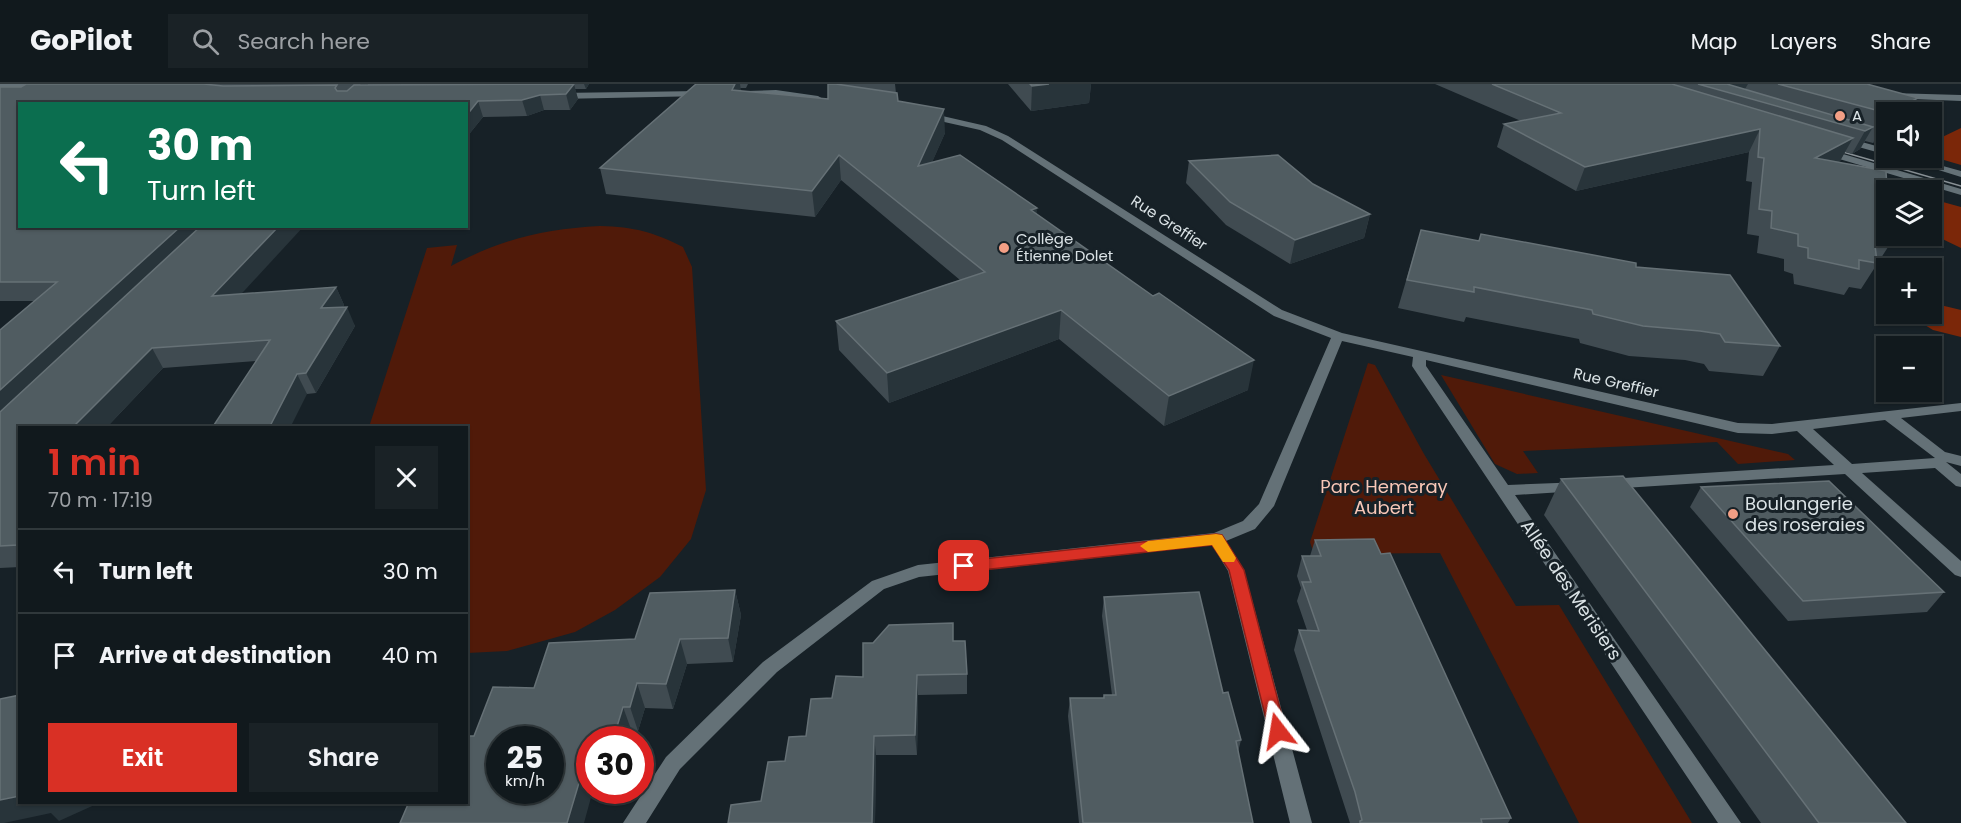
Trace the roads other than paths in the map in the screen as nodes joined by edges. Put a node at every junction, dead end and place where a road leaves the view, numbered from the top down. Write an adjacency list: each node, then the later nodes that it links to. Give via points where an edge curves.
1 (0, 86): 2 (street)
2 (56, 86)
3 (719, 94): 5 (street)
4 (730, 94): 8 (street, via 776,93)
5 (542, 96)
6 (1885, 96): 7 (street)
7 (1961, 98)
8 (831, 100)
9 (910, 112): 16 (street, Rue Greffier, via 967,123 1005,138 1278,313)
10 (1833, 136): 12 (street)
11 (1813, 148): 15 (street)
12 (1876, 149)
13 (1940, 168): 14 (street)
14 (1961, 174)
15 (1961, 192)
16 (1338, 336): 17 (street, Rue Greffier); 28 (street, via 1266,506 1249,525)
17 (1419, 354): 20 (street, Rue Greffier, via 1738,428); 26 (street, Allée des Merisiers, via 1419,366)
18 (1961, 407): 19 (street, Rue Greffier)
19 (1889, 416): 20 (street, Rue Greffier); 21 (street)
20 (1801, 426): 23 (street)
21 (1939, 459): 22 (street); 23 (street); 24 (street)
22 (1961, 461)
23 (1850, 468): 25 (street); 29 (street)
24 (1961, 482)
25 (1619, 483): 26 (street); 27 (street)
26 (1503, 490): 32 (street, Allée des Merisiers)
27 (1634, 502)
28 (1216, 539): 30 (street, via 918,571 878,585 770,667 673,763); 31 (street, via 1236,570)
29 (1961, 571)
30 (634, 823)
31 (1301, 823)
32 (1730, 823)

